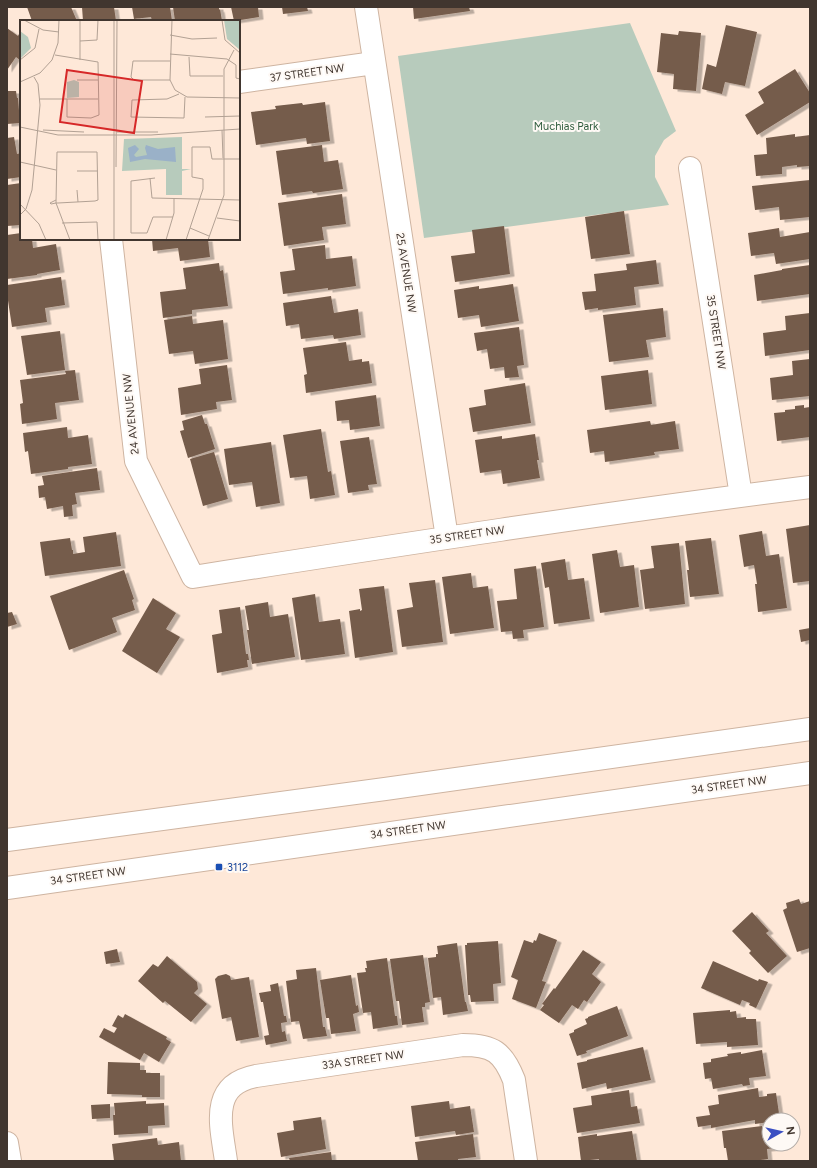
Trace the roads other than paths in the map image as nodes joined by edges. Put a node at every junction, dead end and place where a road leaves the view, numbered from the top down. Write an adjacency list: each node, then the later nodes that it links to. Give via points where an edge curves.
1 (366, 7): 2 (street, 25 AVENUE NW)
2 (374, 63): 3 (street, 37 STREET NW); 8 (street, 25 AVENUE NW)
3 (240, 82)
4 (690, 168): 7 (street, 35 STREET NW)
5 (111, 240): 9 (street, 24 AVENUE NW, via 136,461)
6 (810, 487): 7 (street, 35 STREET NW)
7 (741, 496): 8 (street, 35 STREET NW)
8 (447, 538): 9 (street, 35 STREET NW)
9 (193, 577)
10 (810, 729): 12 (street)
11 (810, 773): 13 (street, 34 STREET NW)
12 (7, 840)
13 (7, 888)
14 (7, 1143): 15 (street)
15 (10, 1161)
16 (226, 1161): 17 (street, 33A STREET NW, via 220,1124 221,1110 230,1088 239,1081 256,1076 479,1045 498,1053 510,1069 514,1080)
17 (526, 1161)

